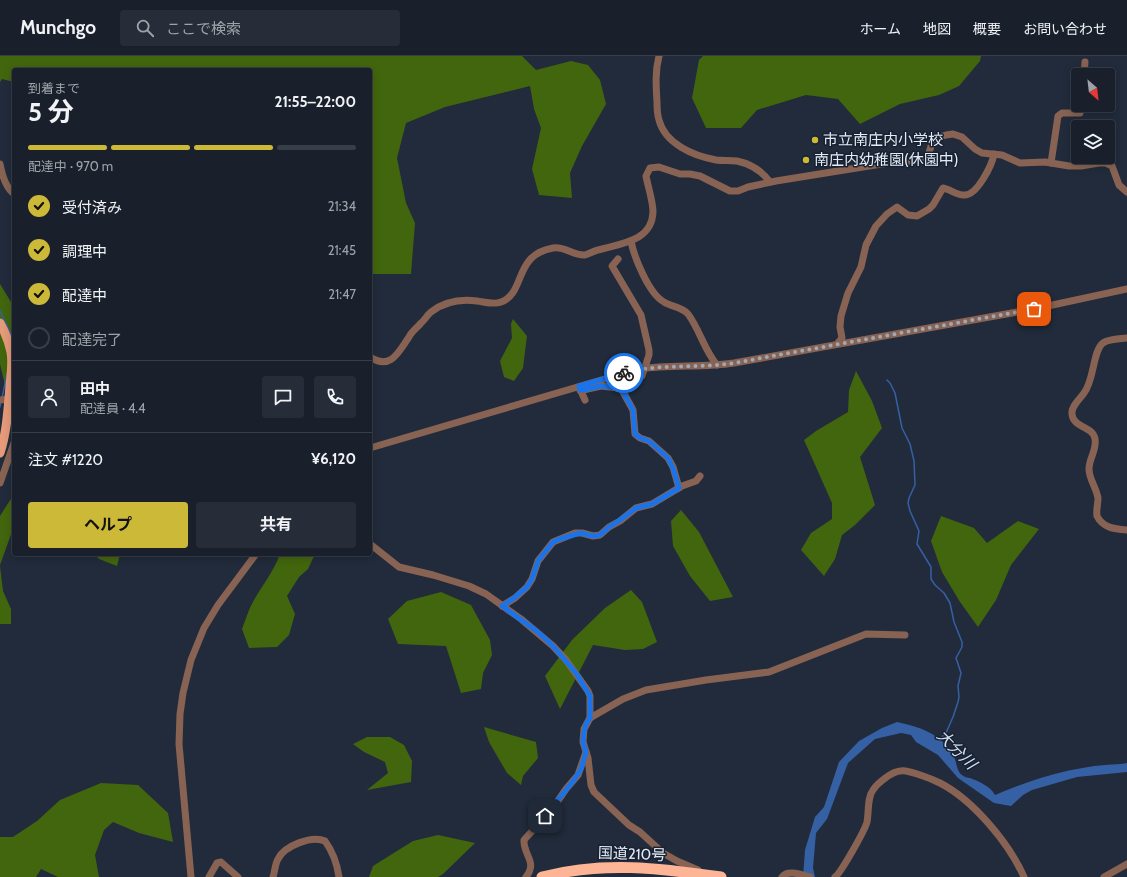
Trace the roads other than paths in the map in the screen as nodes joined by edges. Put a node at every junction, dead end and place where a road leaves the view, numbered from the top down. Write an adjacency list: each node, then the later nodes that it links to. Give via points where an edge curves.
1 (659, 56): 8 (street, via 656,77 657,109 658,119 666,134 682,148 696,154 719,160 737,161 756,168)
2 (1085, 62): 3 (street)
3 (1085, 68)
4 (1080, 112): 6 (street, via 1062,113 1058,116)
5 (994, 154): 6 (street, via 1020,163); 8 (street, via 980,152 957,134 950,134 934,141 928,156 923,160 894,162); 16 (street, via 984,178 968,194 962,195 943,188 933,205 922,214 908,215 897,207 876,226 866,245 860,271 847,296 841,316 842,338)
6 (1051, 162): 9 (street, via 1069,166 1108,164 1114,169 1121,188)
7 (0, 164): 10 (street, via 5,182)
8 (770, 182): 11 (street, via 732,191 696,175 680,174 659,167 650,168 646,176 653,212 651,224 644,234)
9 (1127, 192)
10 (12, 193)
11 (631, 241): 17 (street, via 582,255 557,247 538,252 527,262 516,288 504,301 450,302 430,312 394,357 382,362); 18 (street, via 649,286 664,303 682,309 689,315)
12 (618, 259): 20 (street, via 612,266 641,315 649,350 642,376 629,381)
13 (1127, 289): 16 (street, via 1034,309)
14 (0, 323): 21 (main road, via 11,352)
15 (1127, 338): 29 (street, via 1104,342 1100,346 1090,384 1071,412 1078,424 1091,431 1095,437 1095,448 1089,467 1091,481 1098,496 1097,516 1113,529)
16 (837, 344): 18 (street)
17 (372, 358)
18 (717, 365): 19 (street, via 648,368)
19 (579, 388): 20 (street, via 583,390 601,386); 22 (street); 23 (street)
20 (621, 389): 28 (street, via 633,410 635,434 649,441 668,458)
21 (4, 400): 25 (main road, via 8,419)
22 (585, 400)
23 (372, 447)
24 (12, 449): 27 (street)
25 (0, 453)
26 (700, 476): 28 (street, via 696,481)
27 (0, 483)
28 (679, 488): 32 (street, via 652,504 636,508 600,535 580,533 553,542 538,561 527,587)
29 (1127, 530)
30 (372, 546): 32 (street, via 399,567 469,586)
31 (255, 556): 38 (street, via 204,628 191,660 182,693 180,744)
32 (502, 606): 34 (street, via 538,632 566,660 588,691)
33 (905, 634): 34 (street, via 866,634 768,672 646,690 623,699)
34 (590, 718): 35 (street, via 583,736)
35 (586, 752): 37 (street, via 592,787 604,803 667,856); 43 (street, via 578,775 524,840 531,864 531,870)
36 (1127, 864): 50 (street)
37 (711, 876): 44 (highway, 国道210号, via 613,867); 45 (highway, 国道210号)
38 (191, 877)
39 (209, 877): 40 (street, via 219,862)
40 (238, 877)
41 (274, 877): 42 (street, via 278,857 283,852 314,838 324,840 333,852)
42 (339, 877)
43 (526, 877)
44 (542, 877)
45 (721, 877)
46 (782, 877): 47 (street, via 789,873)
47 (810, 877)
48 (835, 877): 49 (street, via 863,832 873,789 889,775 901,770 940,783 974,809 1013,855)
49 (1024, 877)
50 (1104, 877)

